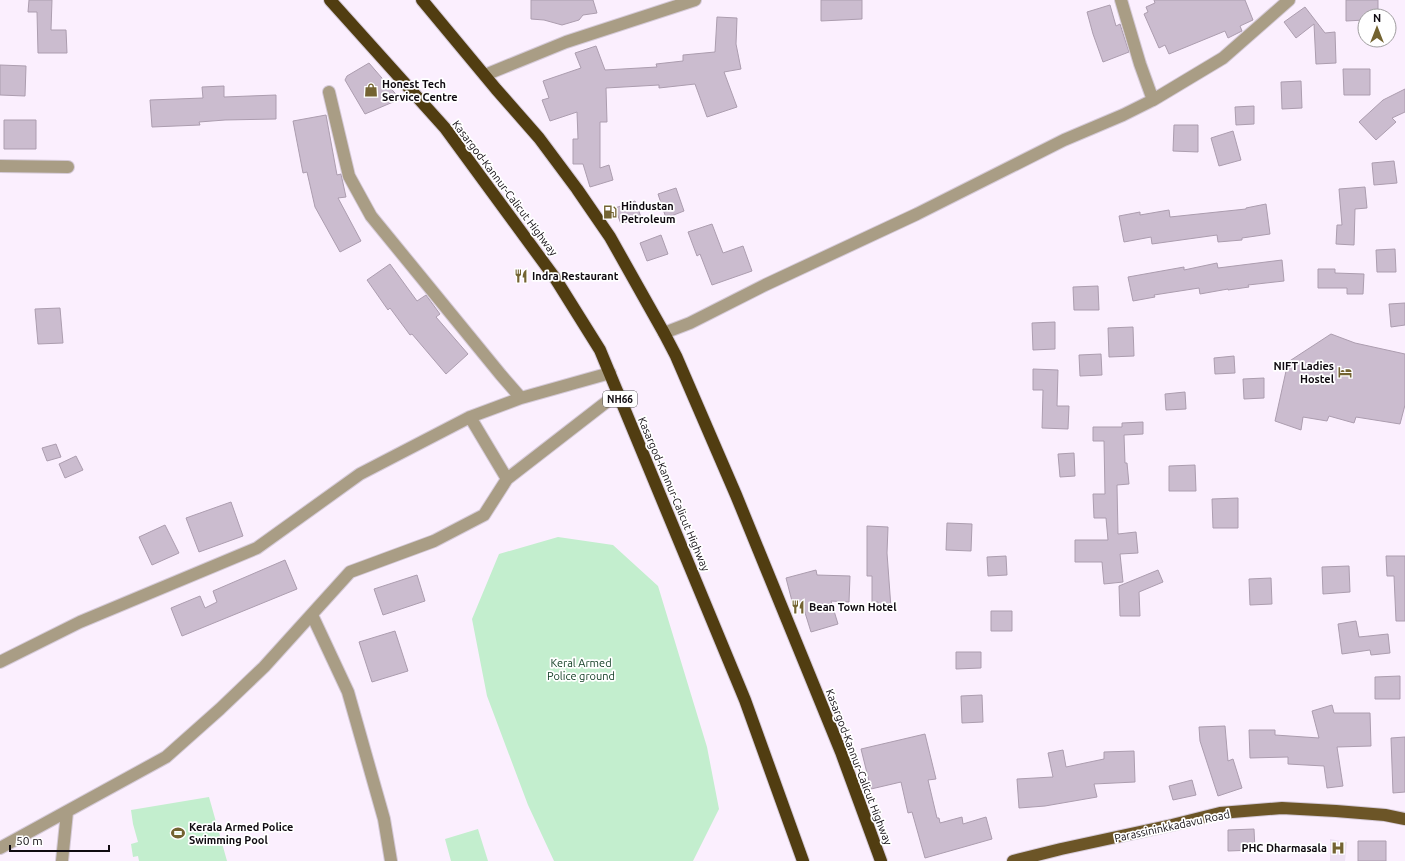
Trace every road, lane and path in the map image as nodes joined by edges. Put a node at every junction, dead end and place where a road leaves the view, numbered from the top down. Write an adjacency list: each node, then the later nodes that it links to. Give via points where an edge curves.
1 (330, 0): 12 (highway, Kasargod-Kannur-Calicut Highway / NH66, via 445,128 555,278 600,350)
2 (422, 0): 6 (highway, Kasargod-Kannur-Calicut Highway)
3 (695, 0): 6 (street, via 566,42)
4 (1121, 0): 8 (street)
5 (1289, 0): 8 (street, via 1223,58)
6 (485, 75): 11 (highway, Kasargod-Kannur-Calicut Highway, via 539,138 577,189 610,237)
7 (329, 92): 14 (street, via 349,176 371,216)
8 (1153, 100): 11 (street, via 1064,140 916,214 690,323)
9 (0, 166): 10 (street)
10 (68, 167)
11 (664, 333): 25 (highway, Kasargod-Kannur-Calicut Highway, via 736,495 841,752)
12 (610, 373): 13 (highway, Kasargod-Kannur-Calicut Highway / NH66); 14 (street)
13 (618, 393): 16 (street); 24 (highway, Kasargod-Kannur-Calicut Highway / NH66, via 745,700)
14 (522, 398): 15 (street)
15 (470, 417): 16 (street); 18 (street, via 360,474 257,548 80,622)
16 (507, 479): 17 (street, via 484,515 434,540 350,572)
17 (312, 615): 19 (street, via 264,667 166,757); 23 (street, via 348,692 384,819)
18 (0, 662)
19 (67, 812): 21 (street); 22 (street)
20 (1405, 819): 26 (main road, Parassininkkadavu Road, via 1385,815 1282,808 1220,813)
21 (0, 848)
22 (62, 861)
23 (392, 861)
24 (803, 861)
25 (881, 861)
26 (1013, 861)

